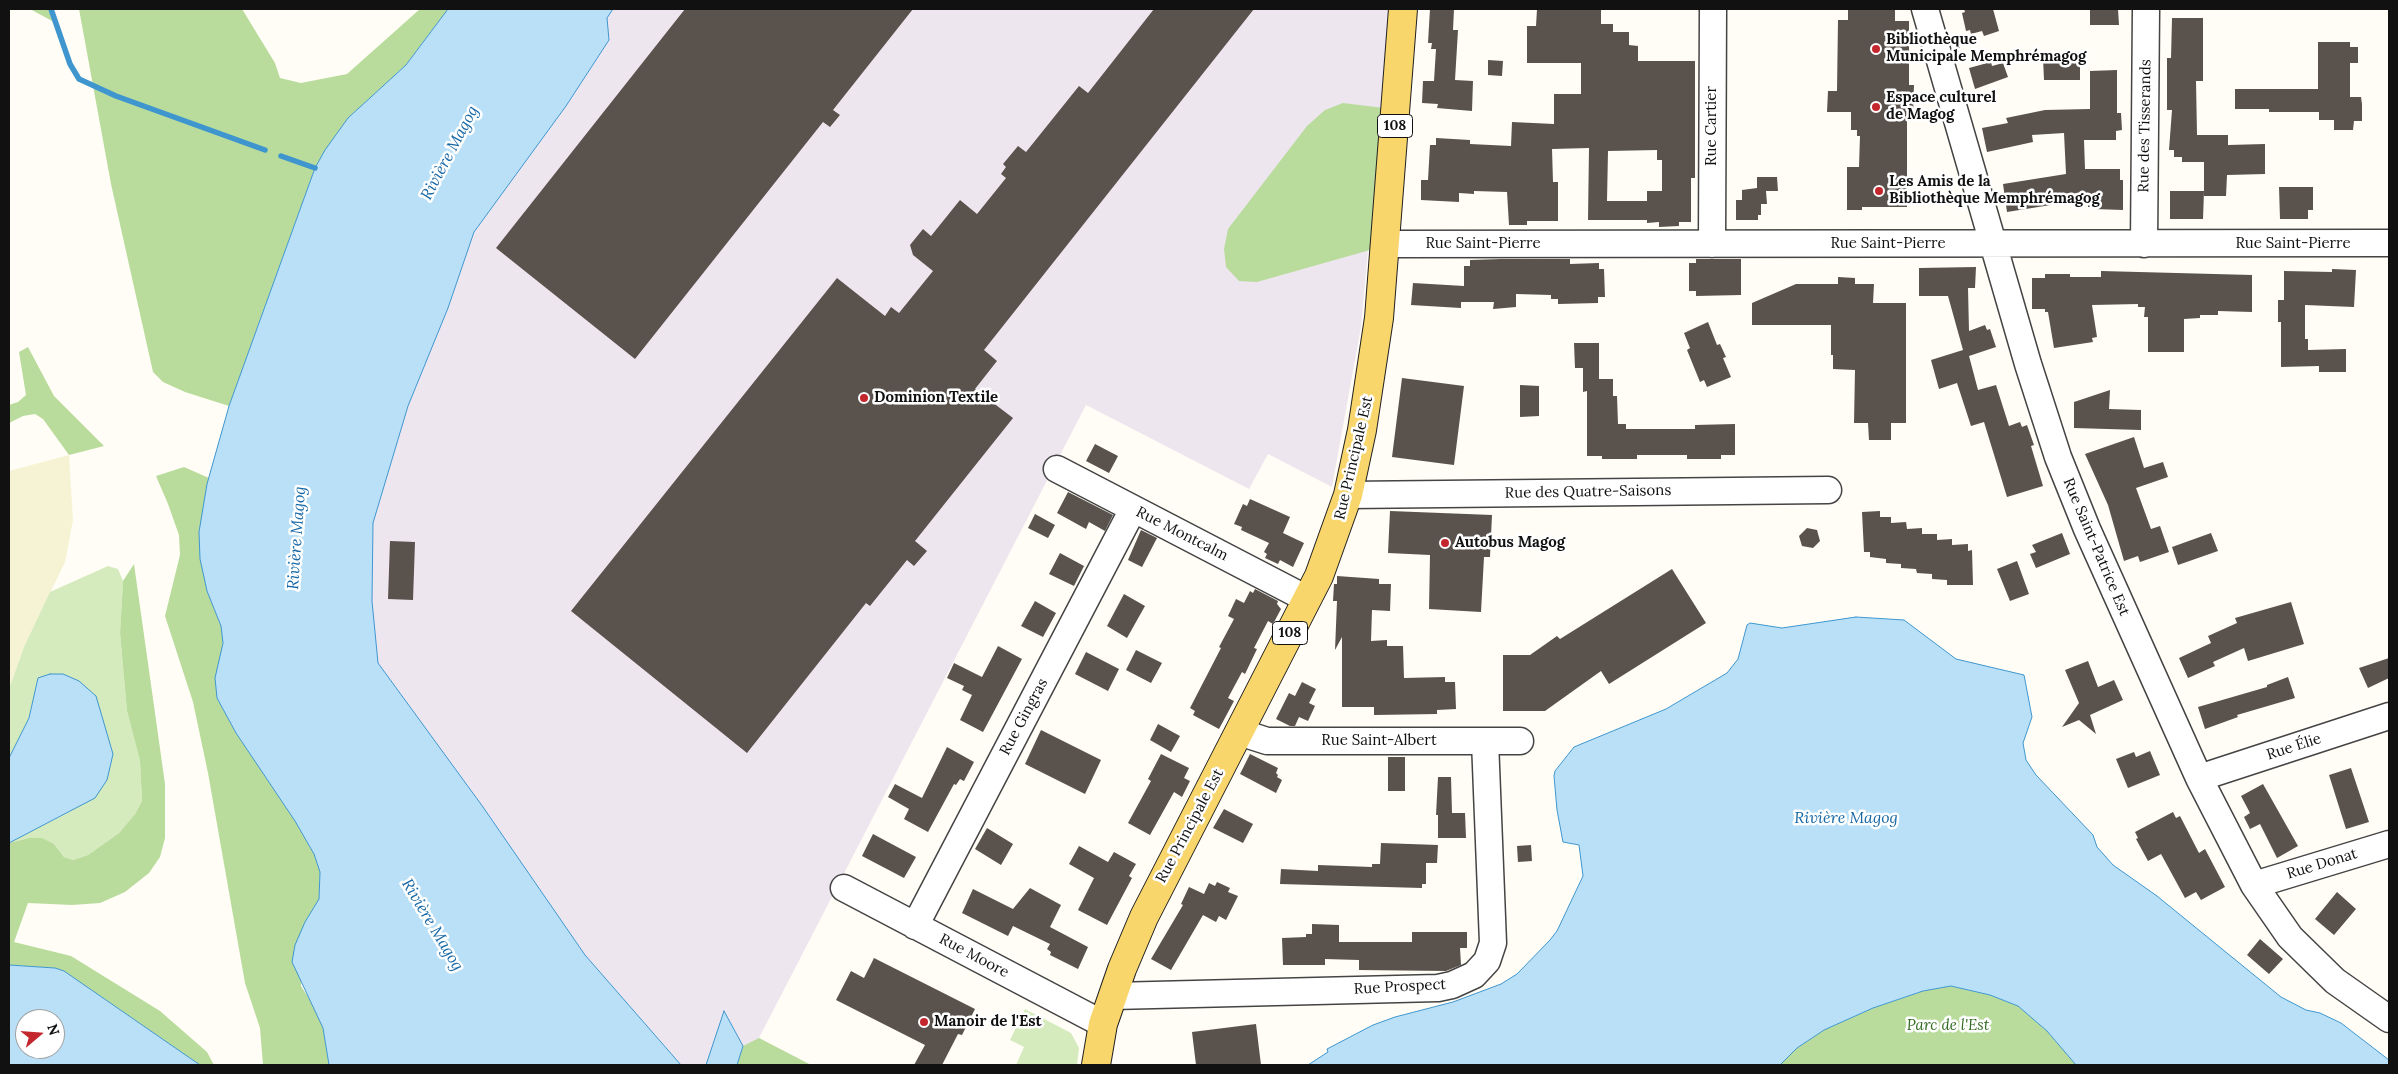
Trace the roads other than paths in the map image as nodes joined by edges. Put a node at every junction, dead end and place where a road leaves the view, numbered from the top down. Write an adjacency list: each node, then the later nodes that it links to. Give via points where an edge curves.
1 (1404, 9): 5 (main road, Rue Principale Est / 108)
2 (1713, 9): 6 (street, Rue Cartier)
3 (1925, 9): 9 (street, Rue Saint-Patrice Est)
4 (2146, 9): 7 (street, Rue des Tisserands)
5 (1386, 244): 6 (street, Rue Saint-Pierre); 12 (main road, Rue Principale Est / 108, via 1373,364)
6 (1712, 244): 9 (street, Rue Saint-Pierre)
7 (2144, 244): 8 (street, Rue Saint-Pierre); 9 (street, Rue Saint-Pierre)
8 (2389, 244)
9 (1992, 245): 19 (street, Rue Saint-Patrice Est, via 2045,420 2069,486)
10 (1057, 469): 13 (street, Rue Montcalm)
11 (1828, 490): 12 (street, Rue des Quatre-Saisons)
12 (1348, 495): 14 (main road, Rue Principale Est / 108, via 1328,554)
13 (1134, 509): 14 (street, Rue Montcalm); 23 (street, Rue Gingras)
14 (1307, 598): 16 (main road, Rue Principale Est / 108)
15 (2389, 716): 19 (street, Rue Élie)
16 (1239, 732): 17 (street, Rue Saint-Albert, via 1268,741); 24 (main road, Rue Principale Est / 108, via 1144,917)
17 (1485, 741): 18 (street, Rue Saint-Albert); 24 (street, Rue Prospect, via 1493,943 1486,961 1474,975 1438,988)
18 (1520, 741)
19 (2199, 778): 21 (street, Rue Saint-Patrice Est)
20 (2389, 844): 21 (street, Rue Donat)
21 (2254, 885): 25 (street, Rue Saint-Patrice Est, via 2312,960 2335,981)
22 (844, 888): 23 (street, Rue Moore)
23 (915, 926): 26 (street, Rue Moore)
24 (1113, 996): 26 (main road, Rue Principale Est / 108)
25 (2389, 1019)
26 (1104, 1024): 27 (main road, Rue Principale Est / 108)
27 (1096, 1065)

